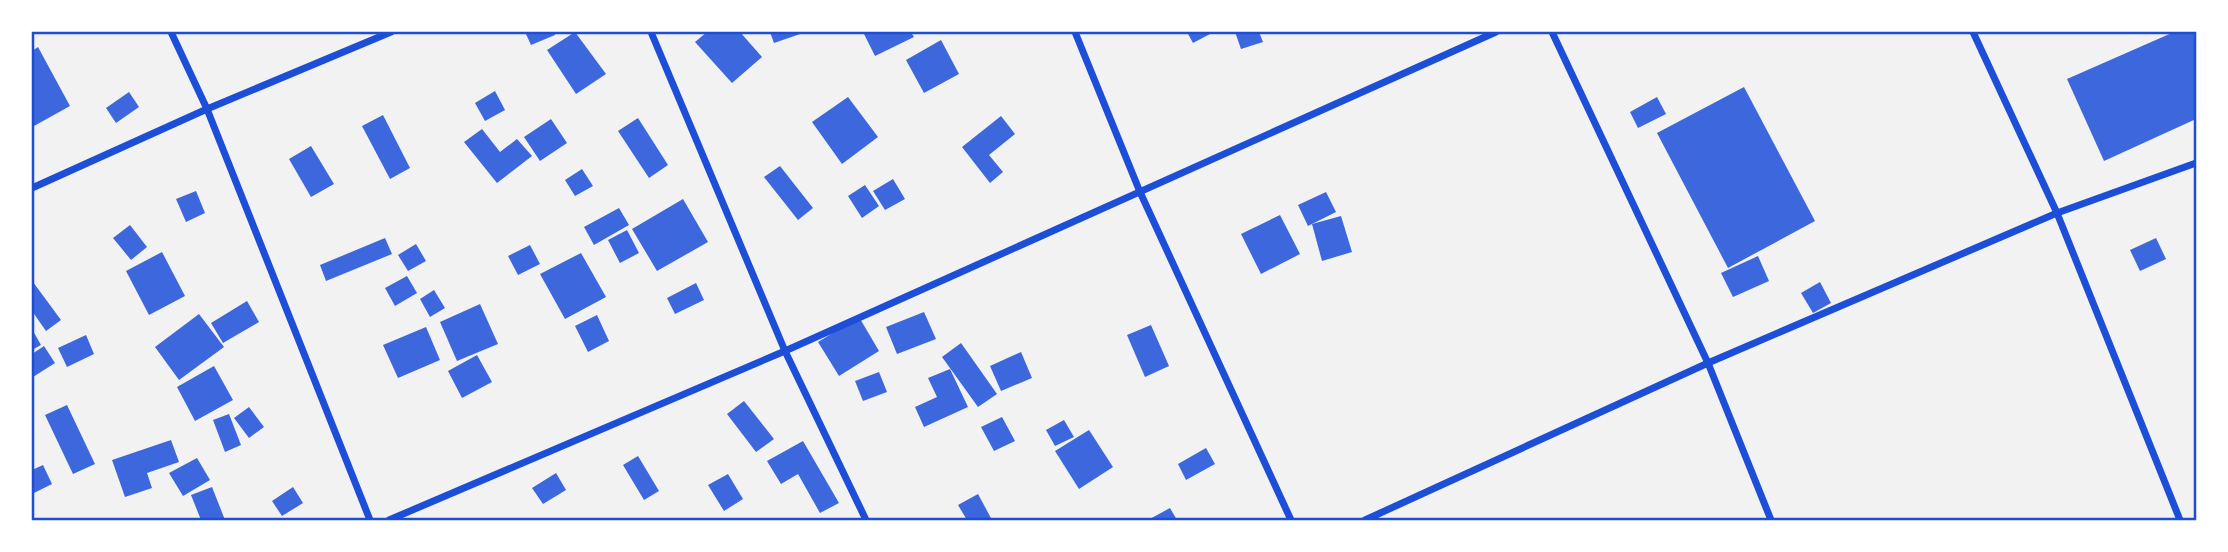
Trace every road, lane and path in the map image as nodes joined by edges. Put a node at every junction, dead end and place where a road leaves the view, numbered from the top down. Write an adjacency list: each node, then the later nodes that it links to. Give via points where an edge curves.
1 (171, 32): 8 (street)
2 (391, 32): 8 (street)
3 (651, 32): 13 (street)
4 (1075, 32): 11 (street)
5 (1496, 32): 11 (street)
6 (1552, 32): 14 (street)
7 (1973, 32): 12 (street)
8 (206, 109): 10 (street); 15 (street)
9 (2196, 163): 12 (street)
10 (32, 188)
11 (1140, 192): 13 (street); 18 (street)
12 (2057, 213): 14 (street); 21 (street)
13 (785, 351): 16 (street); 17 (street)
14 (1708, 363): 19 (street); 20 (street)
15 (370, 520)
16 (389, 520)
17 (866, 520)
18 (1291, 520)
19 (1365, 520)
20 (1771, 520)
21 (2180, 520)

